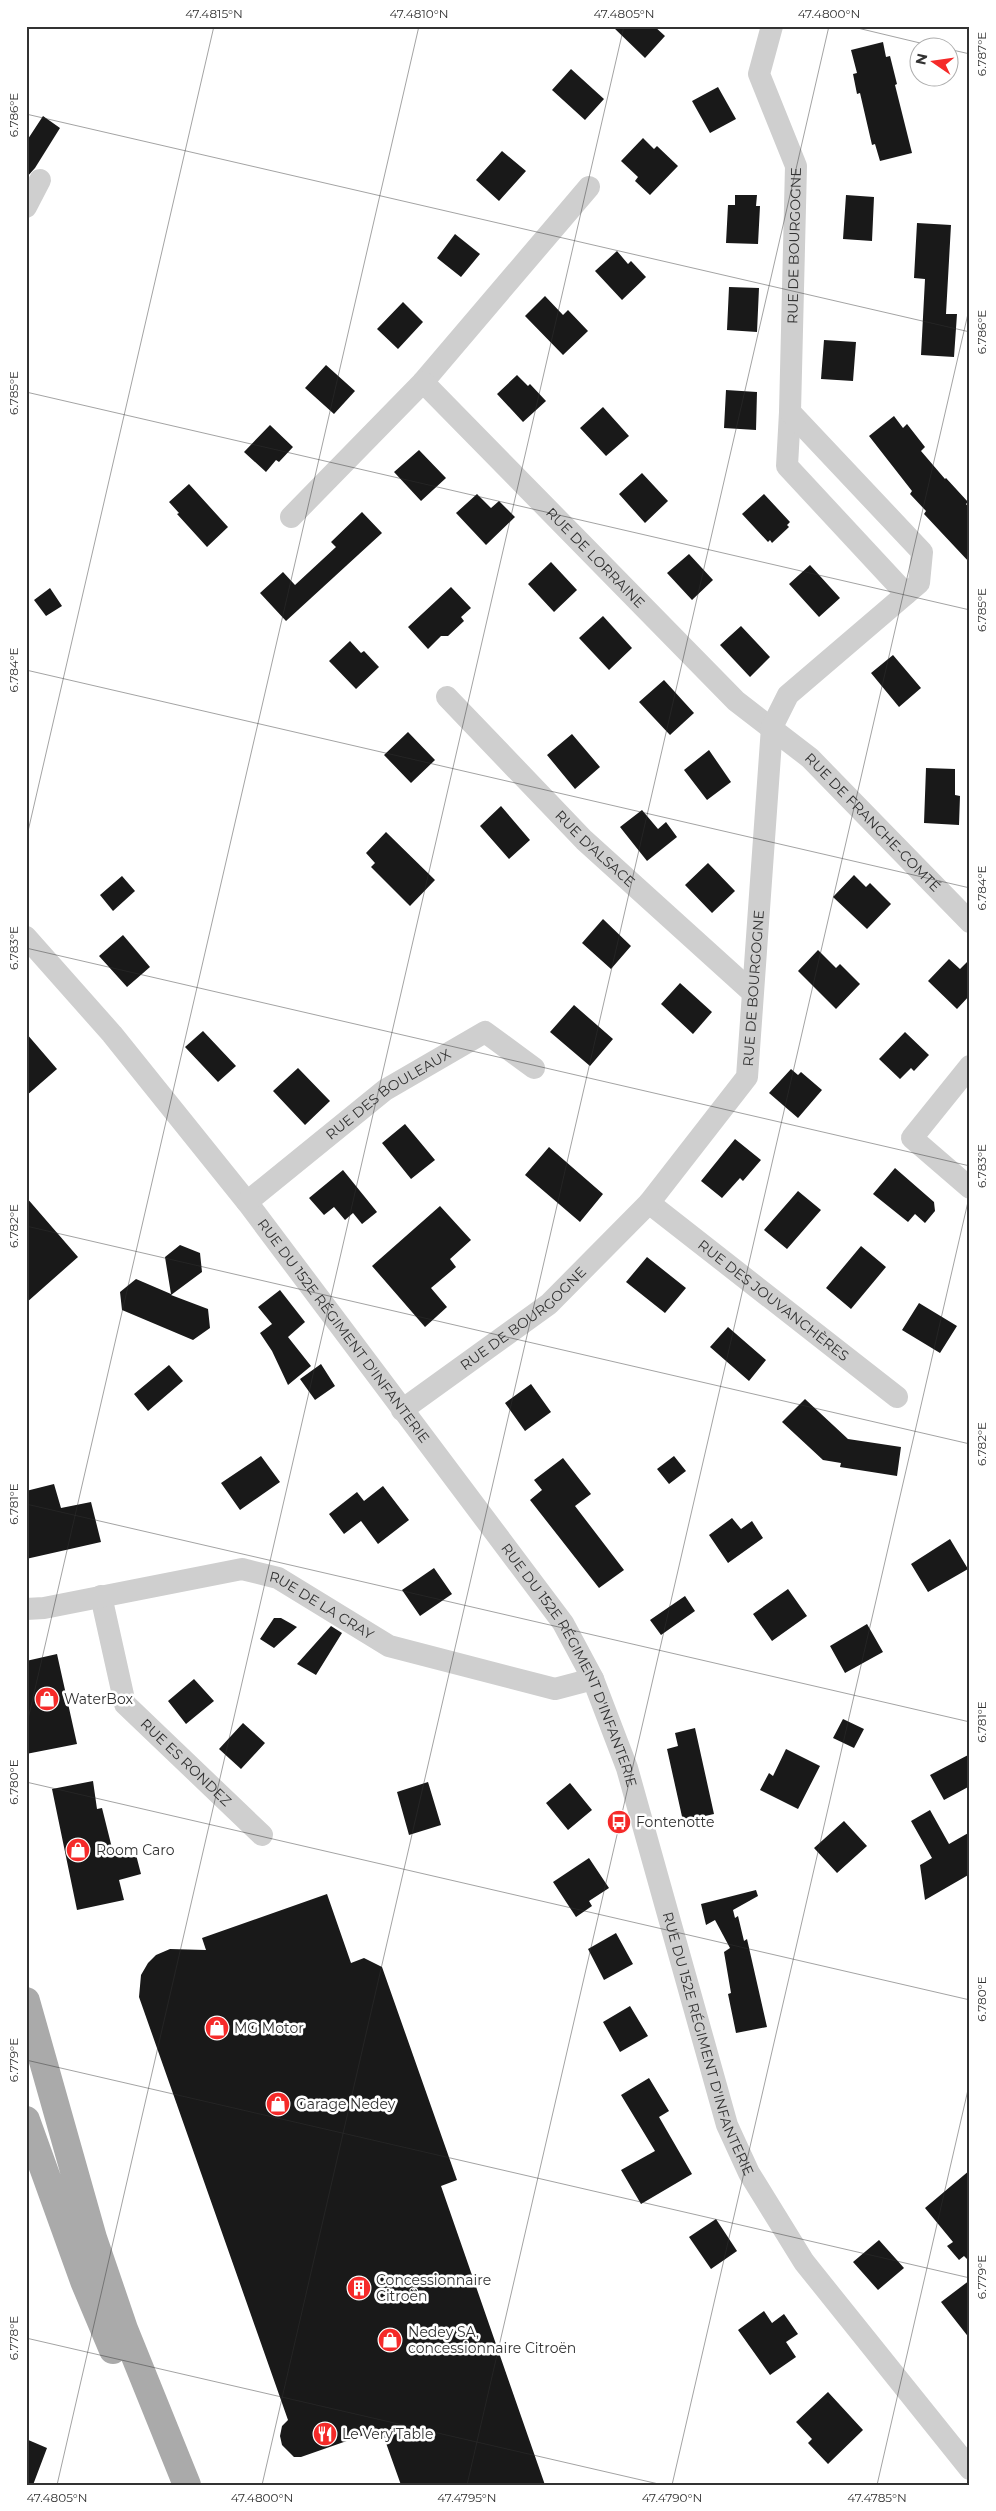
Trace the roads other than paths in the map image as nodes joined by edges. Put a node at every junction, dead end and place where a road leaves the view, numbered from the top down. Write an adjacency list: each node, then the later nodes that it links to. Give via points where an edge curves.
1 (772, 26): 6 (street, RUE DE BOURGOGNE, via 759,74 796,166)
2 (40, 180): 4 (street)
3 (589, 187): 5 (street)
4 (26, 207)
5 (423, 382): 7 (street); 10 (street, RUE DE LORRAINE, via 736,701)
6 (790, 412): 8 (street, RUE DE BOURGOGNE, via 787,466); 8 (street, RUE DE BOURGOGNE, via 922,552 919,583)
7 (292, 517)
8 (906, 594): 10 (street, RUE DE BOURGOGNE, via 788,695)
9 (447, 696): 13 (street, RUE D'ALSACE, via 584,840)
10 (772, 727): 11 (street, RUE DE FRANCHE-COMTÉ, via 810,758); 13 (street, RUE DE BOURGOGNE)
11 (970, 922)
12 (26, 937): 17 (street, RUE DU 152E RÉGIMENT D'INFANTERIE, via 112,1034)
13 (752, 992): 18 (street, RUE DE BOURGOGNE, via 747,1077)
14 (970, 1066): 16 (street, via 912,1138)
15 (534, 1068): 17 (street, RUE DES BOULEAUX, via 485,1032 385,1090)
16 (970, 1188)
17 (247, 1202): 20 (street, RUE DU 152E RÉGIMENT D'INFANTERIE)
18 (649, 1203): 19 (street, RUE DES JOUVANCHÈRES); 20 (street, RUE DE BOURGOGNE, via 549,1304)
19 (897, 1397)
20 (402, 1410): 23 (street, RUE DU 152E RÉGIMENT D'INFANTERIE, via 563,1624)
21 (101, 1596): 22 (street, RUE DE LA CRAY); 23 (street, RUE DE LA CRAY, via 242,1570 278,1578 389,1646 555,1688); 24 (street, RUE ES RONDEZ, via 125,1704)
22 (32, 1612)
23 (593, 1680): 27 (street, RUE DU 152E RÉGIMENT D'INFANTERIE, via 627,1768 727,2125 749,2173 804,2262)
24 (262, 1835)
25 (26, 2001): 29 (main road, via 93,2238 124,2329)
26 (26, 2120): 28 (main road, via 84,2281)
27 (970, 2468)
28 (170, 2485)
29 (187, 2485)

